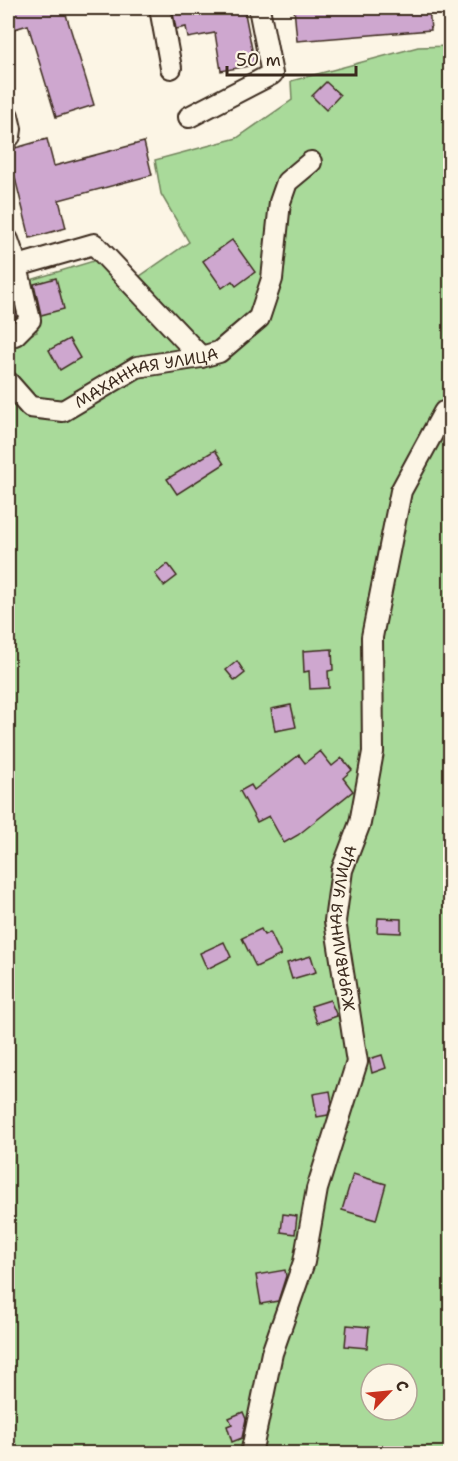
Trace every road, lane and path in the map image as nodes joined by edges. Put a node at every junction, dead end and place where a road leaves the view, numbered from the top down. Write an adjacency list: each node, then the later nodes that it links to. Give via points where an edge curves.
1 (160, 8): 3 (street)
2 (258, 8): 5 (street, via 272,74)
3 (171, 68)
4 (8, 116): 6 (street)
5 (189, 117)
6 (8, 138)
7 (311, 162): 11 (street, МАХАННАЯ УЛИЦА, via 287,182 280,202 272,279 260,318 219,352)
8 (8, 240): 9 (street)
9 (16, 263): 10 (street, via 30,320); 11 (street, via 21,265 94,244)
10 (8, 337)
11 (201, 357): 12 (street, МАХАННАЯ УЛИЦА, via 136,367 63,411 30,407)
12 (8, 382)
13 (450, 412): 14 (street, ЖУРАВЛИНАЯ УЛИЦА, via 444,412 401,491 372,637 373,752 360,823 342,870 335,921 357,1062 317,1189 304,1262 272,1353)
14 (251, 1454)

